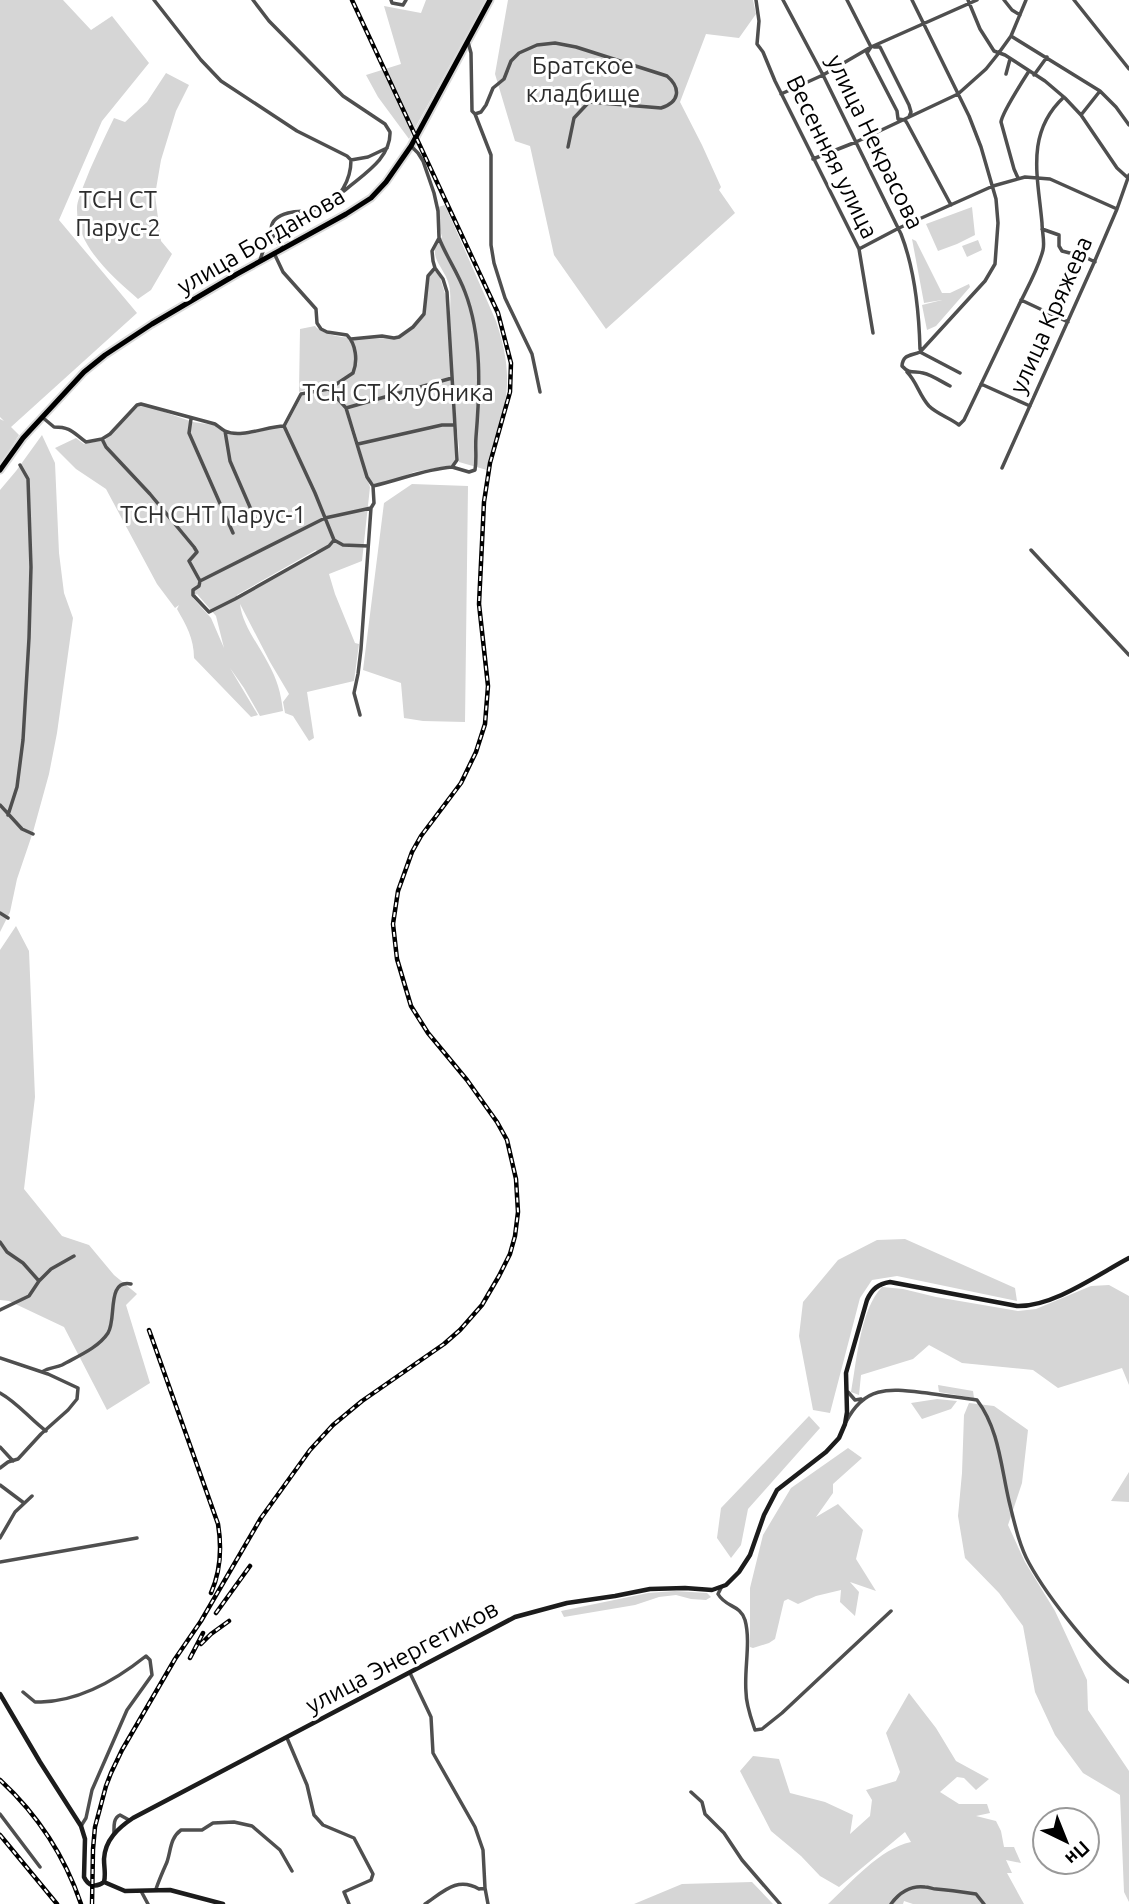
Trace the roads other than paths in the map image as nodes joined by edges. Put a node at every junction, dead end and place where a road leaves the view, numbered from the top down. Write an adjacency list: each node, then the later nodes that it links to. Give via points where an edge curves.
1 (154, 0): 41 (street, via 221,81)
2 (253, 0): 38 (street, via 343,96 385,124 390,132)
3 (391, 0): 4 (street, via 403,5)
4 (406, 0)
5 (490, 0): 18 (main road, улица Богданова)
6 (756, 0): 29 (street, Весенняя улица, via 757,44)
7 (783, 0): 26 (street, улица Некрасова)
8 (847, 0): 19 (street)
9 (912, 0): 16 (street)
10 (977, 0): 14 (street)
11 (1004, 0): 15 (street)
12 (1026, 0): 15 (street)
13 (1074, 0): 23 (street)
14 (968, 2): 16 (street); 20 (street, via 987,43)
15 (1020, 15): 17 (street)
16 (924, 24): 19 (street); 30 (street)
17 (1011, 36): 20 (street); 21 (street)
18 (468, 41): 32 (street); 37 (main road, улица Богданова)
19 (871, 47): 26 (street); 34 (street, via 867,53 898,119); 34 (street, via 880,47 909,105)
20 (998, 54): 22 (street); 30 (street)
21 (1047, 57): 27 (street); 28 (street)
22 (1010, 59): 24 (street); 25 (street)
23 (1129, 69)
24 (1029, 71): 27 (street); 44 (street, via 1001,115)
25 (1006, 74)
26 (822, 75): 29 (street); 36 (street, улица Некрасова)
27 (1034, 75): 31 (street)
28 (1100, 91): 33 (street); 35 (street)
29 (781, 94): 40 (street, Весенняя улица)
30 (958, 94): 34 (street); 45 (street)
31 (1064, 97): 33 (street); 42 (street, via 1045,122 1038,141)
32 (475, 114): 39 (street, via 504,79 511,61 537,45 576,47 667,76 675,83 675,100 661,108 589,102 574,118); 70 (street, via 491,155 494,263 532,354)
33 (1080, 116): 43 (street)
34 (907, 120): 36 (street); 47 (street)
35 (1129, 125)
36 (856, 142): 40 (street); 49 (street, улица Некрасова)
37 (411, 146): 52 (street, via 430,178); 53 (main road, улица Богданова, via 371,198)
38 (388, 147): 41 (street); 46 (street, via 378,162)
39 (568, 147)
40 (813, 159): 54 (street, Весенняя улица)
41 (351, 160): 46 (street)
42 (1036, 177): 44 (street); 48 (street); 51 (street)
43 (1128, 177): 48 (street, улица Кряжева)
44 (1018, 178): 45 (street)
45 (993, 186): 47 (street); 63 (street, via 998,223 995,264)
46 (342, 192): 50 (street, via 320,209 286,213)
47 (951, 205): 49 (street)
48 (1117, 209): 57 (street, улица Кряжева)
49 (899, 228): 54 (street); 63 (street, улица Некрасова, via 907,247)
50 (270, 229): 53 (street); 56 (street)
51 (1042, 229): 57 (street, via 1059,235 1062,251); 59 (street, via 1044,247)
52 (439, 238): 58 (street, via 432,251); 81 (street, via 465,292 476,329 478,361 474,470)
53 (283, 248): 55 (main road, улица Богданова)
54 (859, 249): 61 (street, Весенняя улица)
55 (274, 253): 56 (main road, улица Богданова); 62 (street, via 283,272 316,309 321,329)
56 (259, 261): 73 (main road, улица Богданова, via 105,355)
57 (1095, 262): 60 (street, улица Кряжева)
58 (435, 268): 62 (street, via 428,276 424,314 413,327 394,338); 66 (street, via 447,292)
59 (1021, 300): 60 (street); 67 (street)
60 (1068, 322): 71 (street, улица Кряжева)
61 (873, 333)
62 (351, 338): 69 (street, via 353,373)
63 (920, 352): 64 (street, via 902,360); 65 (street)
64 (907, 372): 67 (street, via 932,410 959,425); 68 (street, via 922,373)
65 (960, 373)
66 (452, 378): 72 (street); 75 (street)
67 (982, 384): 71 (street)
68 (950, 386)
69 (329, 389): 72 (street); 76 (street, via 301,394)
70 (540, 392)
71 (1030, 406): 82 (street, улица Кряжева)
72 (346, 408): 79 (street)
73 (42, 417): 78 (street, via 54,427 73,430 86,442); 83 (main road, улица Богданова)
74 (191, 419): 77 (street); 78 (street, via 141,404); 88 (street, via 189,433)
75 (455, 425): 79 (street); 81 (street, via 458,443)
76 (284, 426): 77 (street); 86 (street)
77 (225, 431): 87 (street, via 230,461)
78 (102, 439): 92 (street, via 194,547 197,552 189,561)
79 (358, 444): 84 (street)
80 (20, 465): 96 (street, via 28,479 30,626 23,740)
81 (453, 467): 84 (street)
82 (1002, 468)
83 (0, 470)
84 (373, 486): 85 (street)
85 (371, 508): 86 (street); 90 (street)
86 (325, 518): 89 (street); 92 (street)
87 (256, 521)
88 (233, 533)
89 (334, 540): 90 (street); 92 (street, via 209,612 193,595)
90 (368, 546): 94 (street, via 354,693)
91 (1031, 550): 93 (street)
92 (200, 581)
93 (1129, 655)
94 (360, 715)
95 (0, 805): 96 (street)
96 (8, 815): 97 (street)
97 (33, 834)
98 (0, 913): 99 (street)
99 (8, 918)
100 (0, 1242): 101 (street)
101 (7, 1252): 102 (street); 105 (street)
102 (0, 1253)
103 (74, 1256): 105 (street)
104 (1129, 1258): 110 (main road, via 1051,1300 1027,1306 881,1283 867,1300 846,1373)
105 (39, 1281): 107 (street, via 29,1296)
106 (131, 1283): 109 (street, via 121,1284 115,1292 113,1321 103,1339)
107 (0, 1310)
108 (0, 1358): 109 (street)
109 (42, 1372): 114 (street, via 78,1388 79,1396)
110 (847, 1391): 112 (street, via 855,1400); 113 (main road)
111 (0, 1393): 114 (street)
112 (866, 1397): 113 (street); 127 (street, via 895,1389 977,1400 990,1420 1028,1561 1086,1639)
113 (845, 1424): 124 (main road, via 826,1452 777,1490 750,1555)
114 (46, 1431): 116 (street)
115 (0, 1447): 116 (street)
116 (13, 1461): 117 (street)
117 (0, 1468)
118 (0, 1485): 120 (street)
119 (32, 1496): 120 (street)
120 (24, 1503): 121 (street)
121 (0, 1538)
122 (137, 1538): 123 (street)
123 (0, 1562)
124 (721, 1588): 125 (street, via 722,1602 733,1605 745,1620 746,1696 755,1730 782,1713); 126 (main road, улица Энергетиков, via 650,1589 526,1614)
125 (891, 1611)
126 (410, 1673): 130 (main road, улица Энергетиков); 139 (street, via 432,1717 433,1753 475,1827 483,1850)
127 (1129, 1682)
128 (23, 1692): 134 (street, via 35,1702 78,1696 106,1684 146,1656 150,1660 152,1675 127,1710)
129 (0, 1694): 134 (main road)
130 (287, 1738): 133 (main road, улица Энергетиков); 144 (street, via 314,1815 323,1825 354,1838 373,1874 371,1880 344,1892)
131 (691, 1792): 147 (street)
132 (0, 1814): 136 (street)
133 (129, 1820): 135 (main road, улица Энергетиков); 135 (street, via 117,1816)
134 (80, 1826): 138 (main road, via 85,1839 86,1883)
135 (114, 1834): 138 (main road, via 105,1854)
136 (40, 1867)
137 (292, 1871): 140 (street, via 280,1850 252,1826 213,1823 175,1835)
138 (104, 1882): 141 (main road, via 125,1891)
139 (485, 1888): 145 (street, via 457,1884); 146 (street)
140 (156, 1889): 141 (main road); 143 (main road)
141 (141, 1891): 142 (street)
142 (148, 1904)
143 (223, 1904)
144 (349, 1904)
145 (425, 1904)
146 (488, 1904)
147 (780, 1904)
148 (891, 1904): 149 (street, via 898,1895 923,1887 976,1894)
149 (984, 1904)

